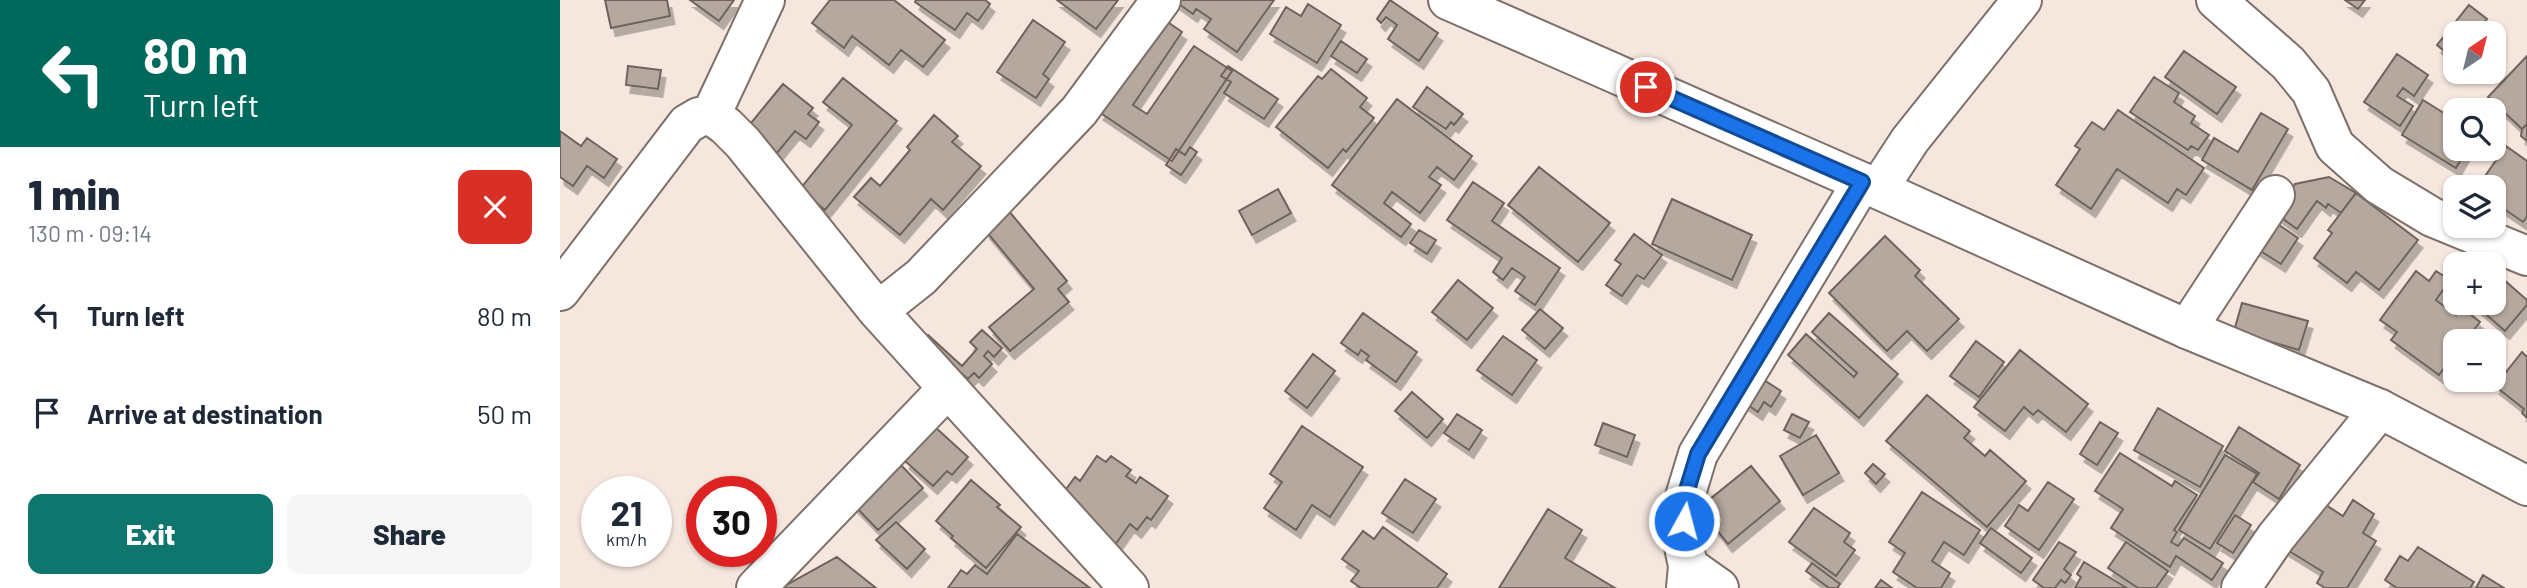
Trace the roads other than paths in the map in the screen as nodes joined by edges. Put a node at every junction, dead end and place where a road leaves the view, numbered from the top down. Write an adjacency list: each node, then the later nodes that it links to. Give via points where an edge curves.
1 (765, 0): 6 (street)
2 (1161, 0): 11 (street, via 1079,111 921,278)
3 (1448, 0): 7 (street)
4 (2022, 0): 7 (street)
5 (2216, 0): 9 (street, via 2288,63 2311,91 2335,146 2379,185 2432,218)
6 (711, 116): 10 (street, via 687,124); 11 (street, via 743,144)
7 (1870, 186): 12 (street); 16 (street, via 1698,454 1684,500)
8 (2275, 195): 12 (street)
9 (2527, 256)
10 (560, 292)
11 (878, 311): 13 (street)
12 (2187, 330): 14 (street)
13 (947, 388): 17 (street); 18 (street)
14 (2379, 409): 15 (street); 20 (street, via 2276,537)
15 (2527, 486)
16 (1687, 577): 19 (street)
17 (756, 588)
18 (1129, 588)
19 (1718, 588)
20 (2242, 588)

